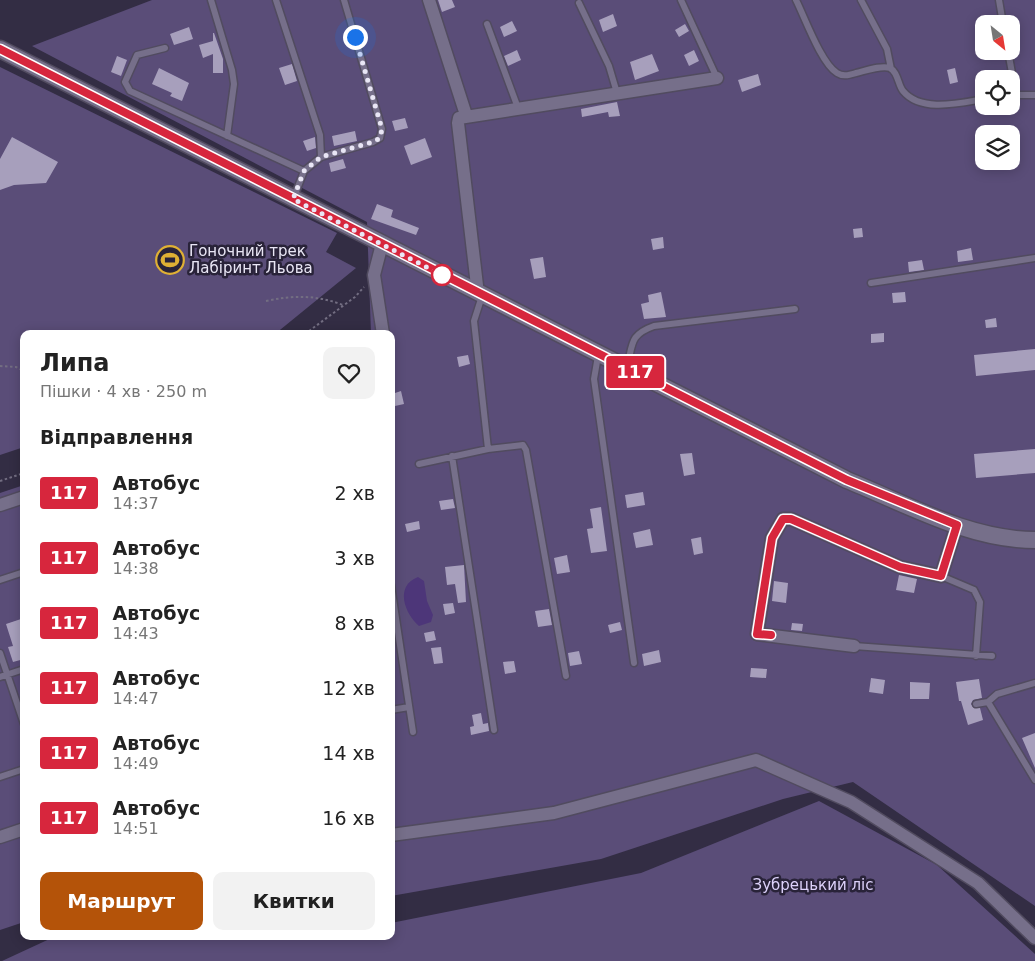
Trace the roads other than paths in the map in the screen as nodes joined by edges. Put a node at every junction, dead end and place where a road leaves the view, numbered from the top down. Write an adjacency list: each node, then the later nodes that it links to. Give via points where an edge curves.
1 (211, 0): 22 (lane, via 234,84)
2 (276, 0): 23 (lane, via 320,135)
3 (344, 0): 23 (lane, via 382,129 380,138 373,142)
4 (429, 0): 21 (street)
5 (681, 0): 15 (lane)
6 (796, 0): 14 (lane, via 828,65 838,74 845,76)
7 (861, 0): 14 (lane, via 887,49)
8 (999, 0): 10 (lane)
9 (579, 3): 16 (lane, via 609,66)
10 (1002, 15)
11 (488, 24): 20 (lane)
12 (165, 48): 22 (lane, via 137,55 127,74 126,87)
13 (0, 49): 25 (street)
14 (891, 69): 19 (lane, via 909,98 950,105)
15 (717, 78): 16 (street)
16 (617, 93): 20 (street)
17 (1020, 95): 18 (lane)
18 (1035, 95)
19 (975, 101)
20 (518, 108): 21 (street)
21 (466, 115): 29 (street, via 458,123)
22 (227, 136): 24 (lane)
23 (321, 157): 24 (lane)
24 (304, 171): 25 (lane)
25 (293, 199): 26 (street)
26 (382, 244): 29 (street); 31 (street, via 374,275)
27 (1035, 258): 28 (lane)
28 (871, 283)
29 (480, 295): 32 (street); 34 (lane, via 474,321)
30 (796, 309): 33 (lane, via 654,326 639,331)
31 (382, 330)
32 (598, 354): 33 (street); 49 (lane, via 594,379)
33 (626, 368): 39 (street, via 847,480)
34 (488, 449): 35 (lane); 52 (lane, via 516,444 523,445 526,450)
35 (452, 456): 36 (lane); 60 (lane)
36 (419, 464)
37 (20, 498): 38 (street)
38 (0, 505)
39 (957, 525): 40 (street, via 1020,540); 42 (street)
40 (1035, 540)
41 (20, 573): 43 (lane)
42 (941, 576): 45 (street, via 900,567 791,519 783,519 772,538 757,634); 47 (lane, via 978,594)
43 (0, 580)
44 (395, 613): 57 (lane)
45 (854, 646): 47 (lane)
46 (0, 653): 51 (lane)
47 (976, 656): 48 (lane)
48 (992, 656)
49 (634, 663)
50 (20, 671): 51 (lane)
51 (7, 675): 53 (lane); 59 (lane)
52 (566, 676)
53 (0, 677)
54 (1035, 683): 55 (lane, via 997,694)
55 (988, 702): 56 (lane); 64 (lane)
56 (976, 704)
57 (409, 707): 58 (lane); 61 (lane)
58 (395, 709)
59 (20, 712)
60 (494, 730)
61 (413, 732)
62 (20, 770): 63 (lane)
63 (0, 777)
64 (1035, 780)
65 (20, 830): 67 (street)
66 (395, 834): 68 (street, via 554,813 756,760 851,802 978,883)
67 (0, 837)
68 (1035, 938)

